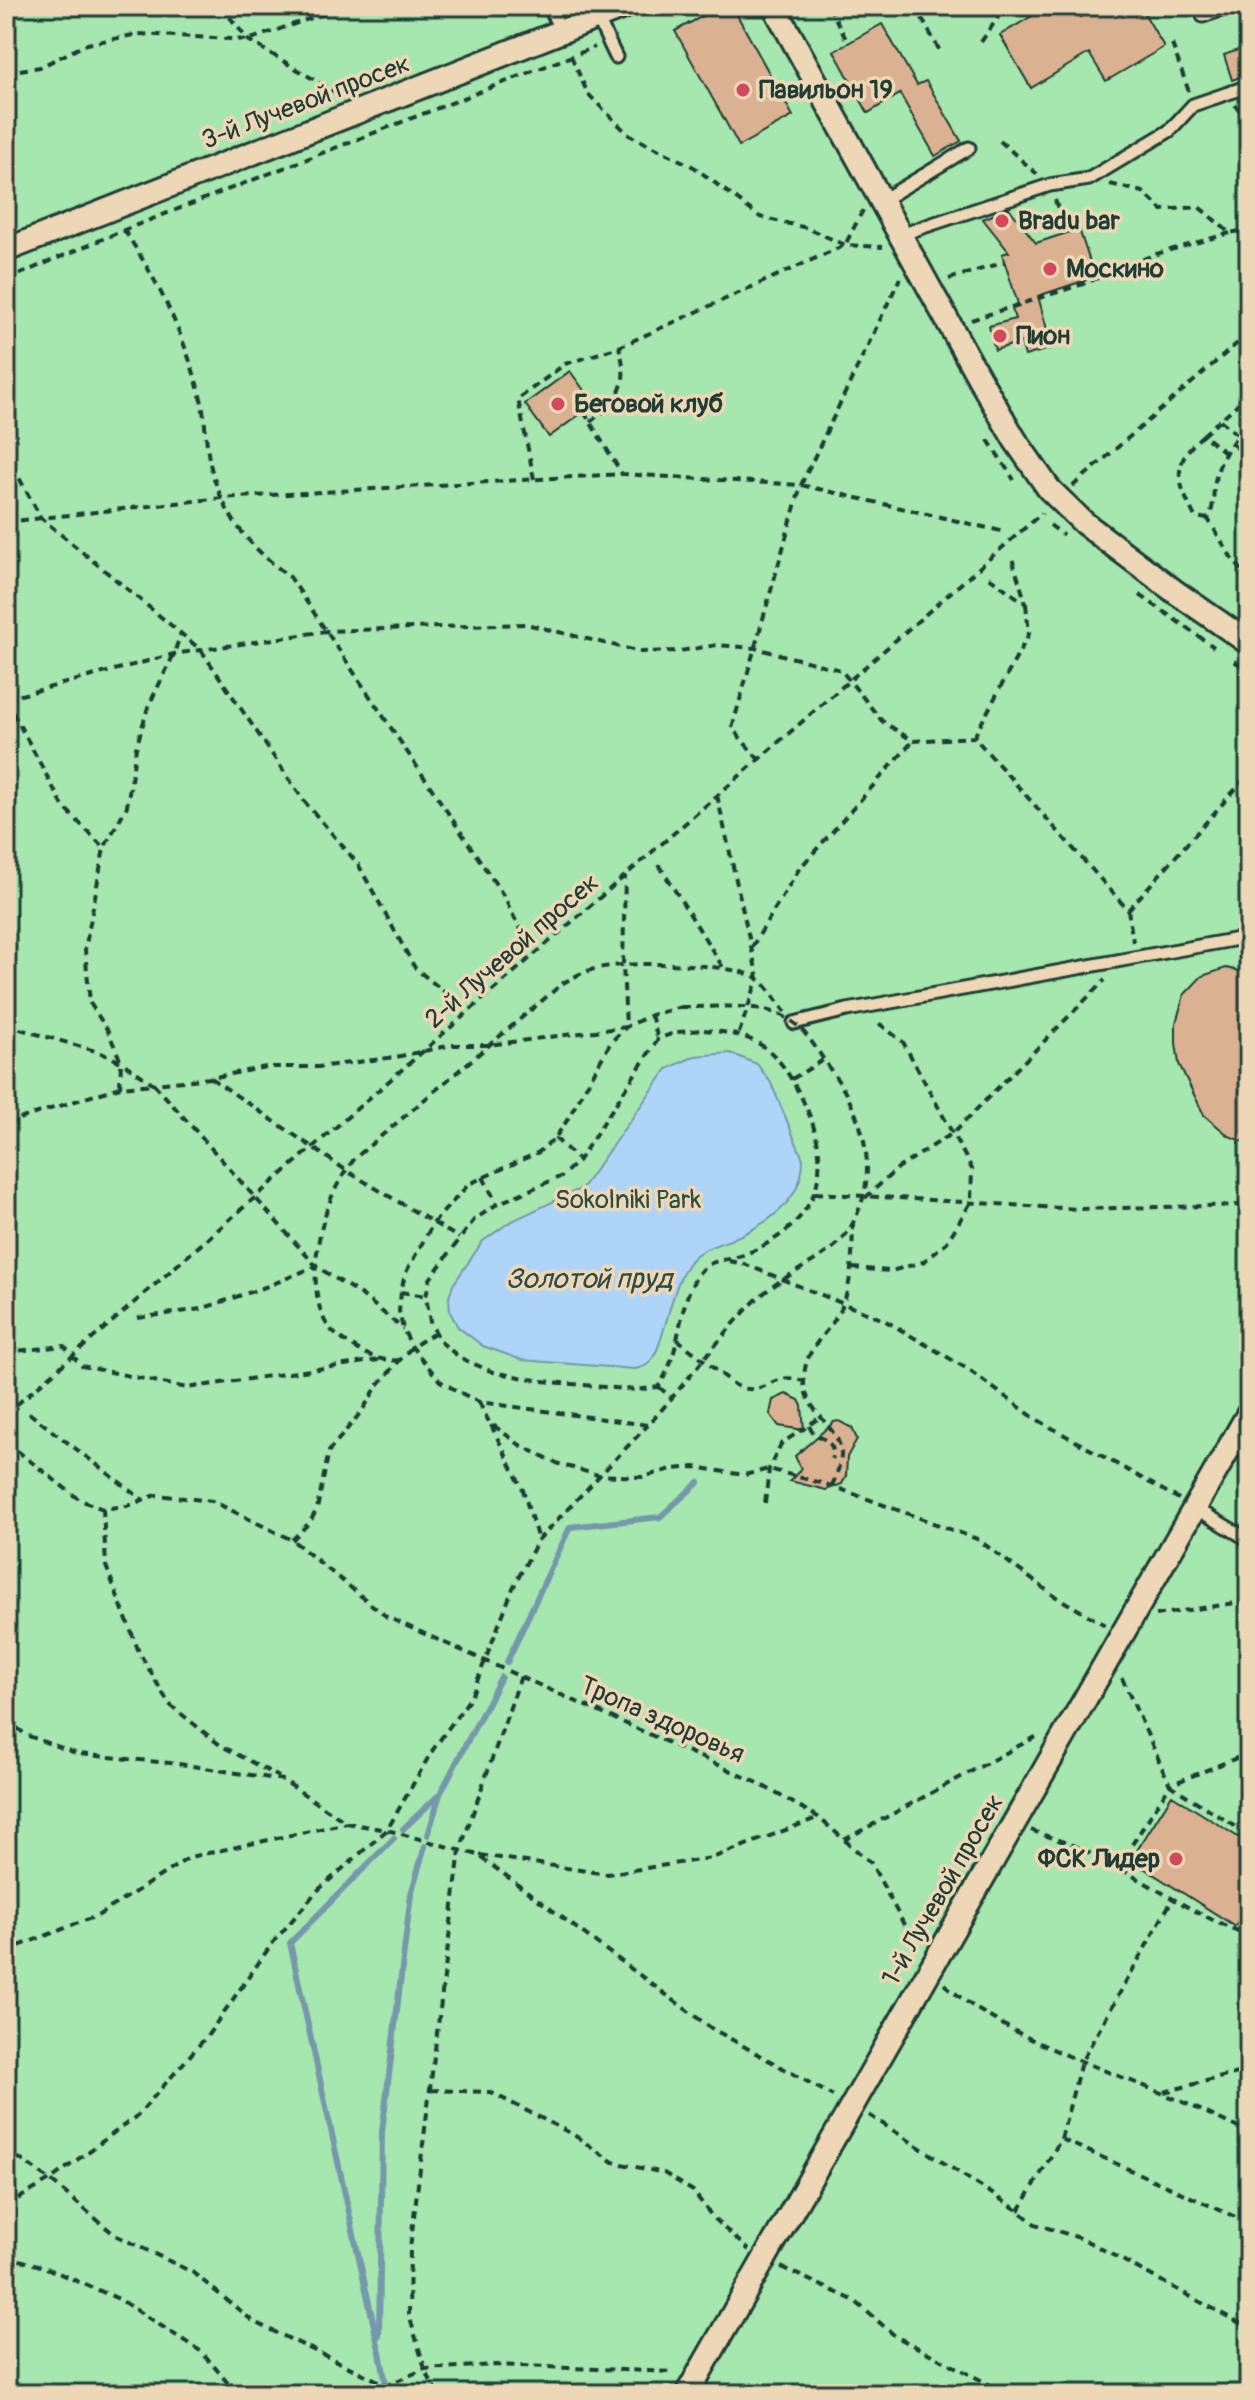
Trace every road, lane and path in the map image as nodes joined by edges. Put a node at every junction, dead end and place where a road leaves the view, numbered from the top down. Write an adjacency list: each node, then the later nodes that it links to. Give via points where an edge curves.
1 (221, 6): 13 (path)
2 (359, 6): 13 (path)
3 (549, 6): 12 (lane)
4 (626, 6): 11 (street, 3-й Лучевой просек)
5 (774, 6): 27 (street)
6 (829, 6): 16 (path)
7 (915, 6): 18 (path)
8 (1006, 6): 15 (path)
9 (1233, 6): 10 (lane)
10 (1203, 16)
11 (597, 17): 12 (street, 3-й Лучевой просек); 14 (lane)
12 (561, 32): 33 (street, 3-й Лучевой просек)
13 (248, 40): 21 (path, via 139,34 87,44 40,67); 23 (path)
14 (609, 42): 19 (path); 20 (lane)
15 (981, 42)
16 (848, 43)
17 (1172, 44): 24 (path)
18 (941, 53)
19 (571, 56): 29 (path); 32 (path, via 588,94 629,135 694,167 760,217 807,228)
20 (616, 57)
21 (6, 72)
22 (1249, 86): 24 (lane)
23 (335, 92)
24 (1193, 105): 26 (lane, via 1169,131)
25 (969, 148): 27 (lane)
26 (1089, 179): 30 (path, via 1143,192 1162,210 1199,207); 31 (lane, via 1050,185)
27 (872, 206): 31 (street); 32 (path)
28 (1249, 229): 30 (path)
29 (124, 230): 36 (path); 53 (path, via 177,321 200,394)
30 (1230, 233): 38 (path)
31 (892, 242): 32 (path); 54 (street)
32 (845, 245): 40 (path)
33 (6, 250)
34 (1005, 262): 37 (path)
35 (900, 278): 52 (path)
36 (6, 280)
37 (943, 281)
38 (966, 321)
39 (1249, 333): 54 (path)
40 (619, 347): 44 (path, via 625,368 620,392); 51 (path, via 565,364 518,399)
41 (1249, 394): 43 (path)
42 (584, 412): 44 (path)
43 (1220, 420): 45 (path); 46 (path, via 1238,435)
44 (590, 422): 50 (path)
45 (1203, 435): 47 (path); 57 (path, via 1185,451 1178,471 1195,517)
46 (1231, 444): 47 (path); 49 (path)
47 (1224, 453): 57 (path)
48 (6, 454): 56 (path)
49 (1249, 457)
50 (622, 474): 51 (path); 52 (path)
51 (534, 479): 53 (path)
52 (801, 485): 59 (path); 67 (path)
53 (221, 498): 56 (path); 64 (path, via 239,529 290,577)
54 (1058, 500): 66 (street)
55 (1041, 514): 70 (path, 2-й Лучевой просек)
56 (41, 518): 58 (path); 65 (path)
57 (1208, 519): 62 (path)
58 (6, 522)
59 (1001, 531)
60 (1012, 558): 63 (path)
61 (989, 577): 63 (path)
62 (1249, 579)
63 (1026, 604): 72 (path, via 1029,634)
64 (327, 631): 67 (path, via 526,624 641,652 717,645); 68 (path); 82 (path, via 503,895)
65 (180, 635): 68 (path); 69 (path)
66 (1249, 643)
67 (755, 648): 70 (path, via 841,670); 74 (path, via 732,728)
68 (201, 650): 69 (path); 88 (path, via 304,801 358,864 415,968)
69 (174, 654): 71 (path); 77 (path, via 148,707 127,806)
70 (849, 681): 73 (path, via 882,721); 74 (path, 2-й Лучевой просек)
71 (6, 700): 77 (path, via 63,806)
72 (974, 737): 73 (path); 80 (path)
73 (913, 741): 83 (path, via 799,869)
74 (759, 760): 76 (path, 2-й Лучевой просек)
75 (1249, 774): 80 (path)
76 (717, 795): 79 (path, 2-й Лучевой просек); 83 (path)
77 (104, 848): 100 (path, via 85,950 90,1003)
78 (659, 865): 86 (path)
79 (625, 876): 85 (path); 98 (path, 2-й Лучевой просек)
80 (1128, 910): 84 (path)
81 (1249, 937): 84 (lane)
82 (527, 943)
83 (752, 947): 87 (path)
84 (1135, 957): 90 (lane); 106 (path, via 1102,981)
85 (623, 965): 86 (path); 94 (path); 97 (path, via 592,969 563,983)
86 (724, 969): 87 (path)
87 (758, 978): 89 (path); 92 (path)
88 (458, 1003)
89 (748, 1008): 91 (path, bridge, via 682,1007); 92 (path, bridge, via 771,1011); 95 (path)
90 (847, 1010): 92 (lane); 106 (path, via 880,1023 903,1042)
91 (651, 1015): 94 (path, bridge); 96 (path)
92 (794, 1023): 99 (path, bridge)
93 (6, 1025): 100 (path)
94 (626, 1027): 97 (path); 107 (path, bridge, via 611,1042)
95 (739, 1034): 96 (path, via 704,1030); 102 (path, via 762,1045)
96 (658, 1039): 109 (path)
97 (489, 1045): 98 (path); 110 (path, via 355,1158)
98 (427, 1049): 101 (path); 108 (path, 2-й Лучевой просек)
99 (823, 1060): 102 (path); 114 (path, bridge, via 846,1093 869,1157)
100 (121, 1062): 103 (path); 104 (path)
101 (211, 1078): 103 (path); 108 (path)
102 (792, 1079): 112 (path, via 818,1140 821,1167)
103 (154, 1084): 104 (path); 113 (path)
104 (120, 1087): 105 (path)
105 (6, 1123)
106 (953, 1133): 114 (path, via 898,1168); 115 (path, via 972,1169)
107 (555, 1138): 109 (path); 111 (path, bridge, via 539,1152)
108 (313, 1147): 110 (path); 113 (path, 2-й Лучевой просек)
109 (579, 1160): 116 (path, via 562,1176)
110 (347, 1171): 118 (path); 122 (path, via 324,1221)
111 (483, 1177): 116 (path); 118 (path, bridge, via 469,1184)
112 (815, 1193): 114 (path); 121 (path, via 774,1239)
113 (257, 1196): 122 (path); 134 (path, 2-й Лучевой просек)
114 (865, 1198): 115 (path); 119 (path, bridge)
115 (971, 1202): 117 (path, via 1077,1209); 123 (path, via 947,1242 923,1262 891,1271)
116 (497, 1204): 120 (path)
117 (1249, 1205)
118 (434, 1222): 120 (path); 125 (path, bridge, via 405,1274)
119 (853, 1224): 123 (path); 124 (path, bridge, via 837,1245)
120 (459, 1238): 126 (path, via 430,1279)
121 (726, 1260): 124 (path); 131 (path, via 709,1263 699,1273)
122 (316, 1266): 128 (path, via 201,1309); 129 (path); 135 (path, via 323,1318 336,1336)
123 (852, 1268): 127 (path)
124 (781, 1279): 127 (path); 137 (path, bridge, via 751,1304)
125 (401, 1292): 126 (path); 129 (path, bridge)
126 (426, 1296): 130 (path)
127 (844, 1303): 138 (path, via 806,1358); 156 (path, via 884,1320 966,1368 1036,1419)
128 (138, 1318)
129 (403, 1329): 132 (path, bridge)
130 (436, 1332): 132 (path); 139 (path, via 460,1358 493,1372 636,1390)
131 (677, 1339): 137 (path); 139 (path, via 669,1371)
132 (412, 1347): 136 (path); 141 (path, bridge, via 440,1381)
133 (6, 1352): 134 (path, via 64,1346)
134 (73, 1356): 135 (path, via 82,1366 187,1388); 144 (path, 2-й Лучевой просек)
135 (381, 1360): 136 (path)
136 (400, 1360): 158 (path, via 329,1451 317,1509)
137 (705, 1361): 138 (path, via 744,1389 756,1390 785,1377); 140 (path, bridge)
138 (803, 1381): 145 (path)
139 (658, 1387): 140 (path)
140 (672, 1398): 147 (path, bridge)
141 (479, 1402): 146 (path); 147 (path, bridge)
142 (29, 1413): 154 (path)
143 (1249, 1413): 156 (street, 1-й Лучевой просек)
144 (6, 1414)
145 (819, 1418): 148 (path); 153 (path, via 834,1433 842,1454)
146 (489, 1422): 152 (path, via 541,1456); 159 (path, via 523,1490)
147 (648, 1425): 152 (path)
148 (809, 1426): 150 (path, via 830,1443); 151 (path, via 781,1444)
149 (6, 1442): 157 (path, via 80,1500)
150 (832, 1459)
151 (769, 1469): 152 (path, via 744,1475 694,1467 643,1477); 153 (path); 155 (path)
152 (598, 1475): 159 (path)
153 (832, 1486): 162 (path, via 977,1539 1053,1595)
154 (143, 1500): 157 (path, Тропа здоровья); 158 (path, Тропа здоровья, via 156,1495 212,1501)
155 (765, 1503)
156 (1195, 1508): 160 (lane); 162 (street, 1-й Лучевой просек)
157 (103, 1509): 169 (path, via 106,1566 139,1652 169,1704 220,1745)
158 (292, 1540): 164 (path, Тропа здоровья, via 387,1617)
159 (538, 1540): 164 (path, via 513,1588)
160 (1249, 1540)
161 (1249, 1601): 162 (path, via 1157,1615)
162 (1127, 1625): 163 (street, 1-й Лучевой просек)
163 (1110, 1655): 170 (path); 172 (street, 1-й Лучевой просек)
164 (486, 1662): 165 (path, Тропа здоровья); 174 (path, via 471,1697 432,1751)
165 (521, 1676): 171 (path, Тропа здоровья, via 756,1782); 177 (path)
166 (6, 1719): 169 (path, via 26,1735 78,1754)
167 (1046, 1731): 176 (path)
168 (1249, 1753): 170 (path)
169 (283, 1780): 173 (path)
170 (1170, 1785): 175 (path); 179 (path)
171 (818, 1817): 176 (path, Тропа здоровья); 178 (path, via 712,1858 607,1874)
172 (1015, 1822): 179 (path); 185 (street, 1-й Лучевой просек)
173 (347, 1823): 174 (path); 184 (path, via 190,1857 99,1915)
174 (387, 1830): 177 (path); 194 (path, via 317,1891 208,2035 138,2115)
175 (1249, 1835)
176 (844, 1840): 185 (path, Тропа здоровья, via 871,1863)
177 (460, 1850): 178 (path); 188 (path)
178 (478, 1855): 190 (path, via 711,2028)
179 (1117, 1868): 180 (path)
180 (1172, 1900): 182 (path); 186 (path)
181 (1249, 1923): 182 (path)
182 (1242, 1933): 183 (path)
183 (1249, 1935)
184 (6, 1951)
185 (929, 1971): 186 (path, Тропа здоровья, via 971,2008); 190 (street, 1-й Лучевой просек)
186 (1081, 2062): 189 (path, Тропа здоровья); 192 (path)
187 (1249, 2070): 189 (path)
188 (431, 2090): 199 (path, via 490,2092 574,2135 613,2162 664,2173 693,2191 714,2219); 201 (path, via 410,2248 409,2315)
189 (1162, 2093): 191 (path, Тропа здоровья)
190 (851, 2107): 196 (path); 199 (street, 1-й Лучевой просек)
191 (1249, 2133)
192 (1061, 2139): 196 (path); 197 (path)
193 (6, 2149): 194 (path)
194 (50, 2180): 195 (path); 201 (path, via 115,2235 192,2272 254,2322 387,2385)
195 (6, 2206)
196 (1019, 2211): 200 (path, via 1035,2224 1083,2239)
197 (1249, 2223)
198 (6, 2256): 204 (path, via 119,2299 202,2352)
199 (764, 2258): 206 (street, 1-й Лучевой просек); 208 (path, via 855,2301 895,2336)
200 (1249, 2328)
201 (425, 2369): 202 (path, via 495,2365); 205 (path)
202 (675, 2372)
203 (712, 2390): 207 (path)
204 (237, 2394)
205 (437, 2394)
206 (687, 2394)
207 (721, 2394)
208 (1008, 2394)

